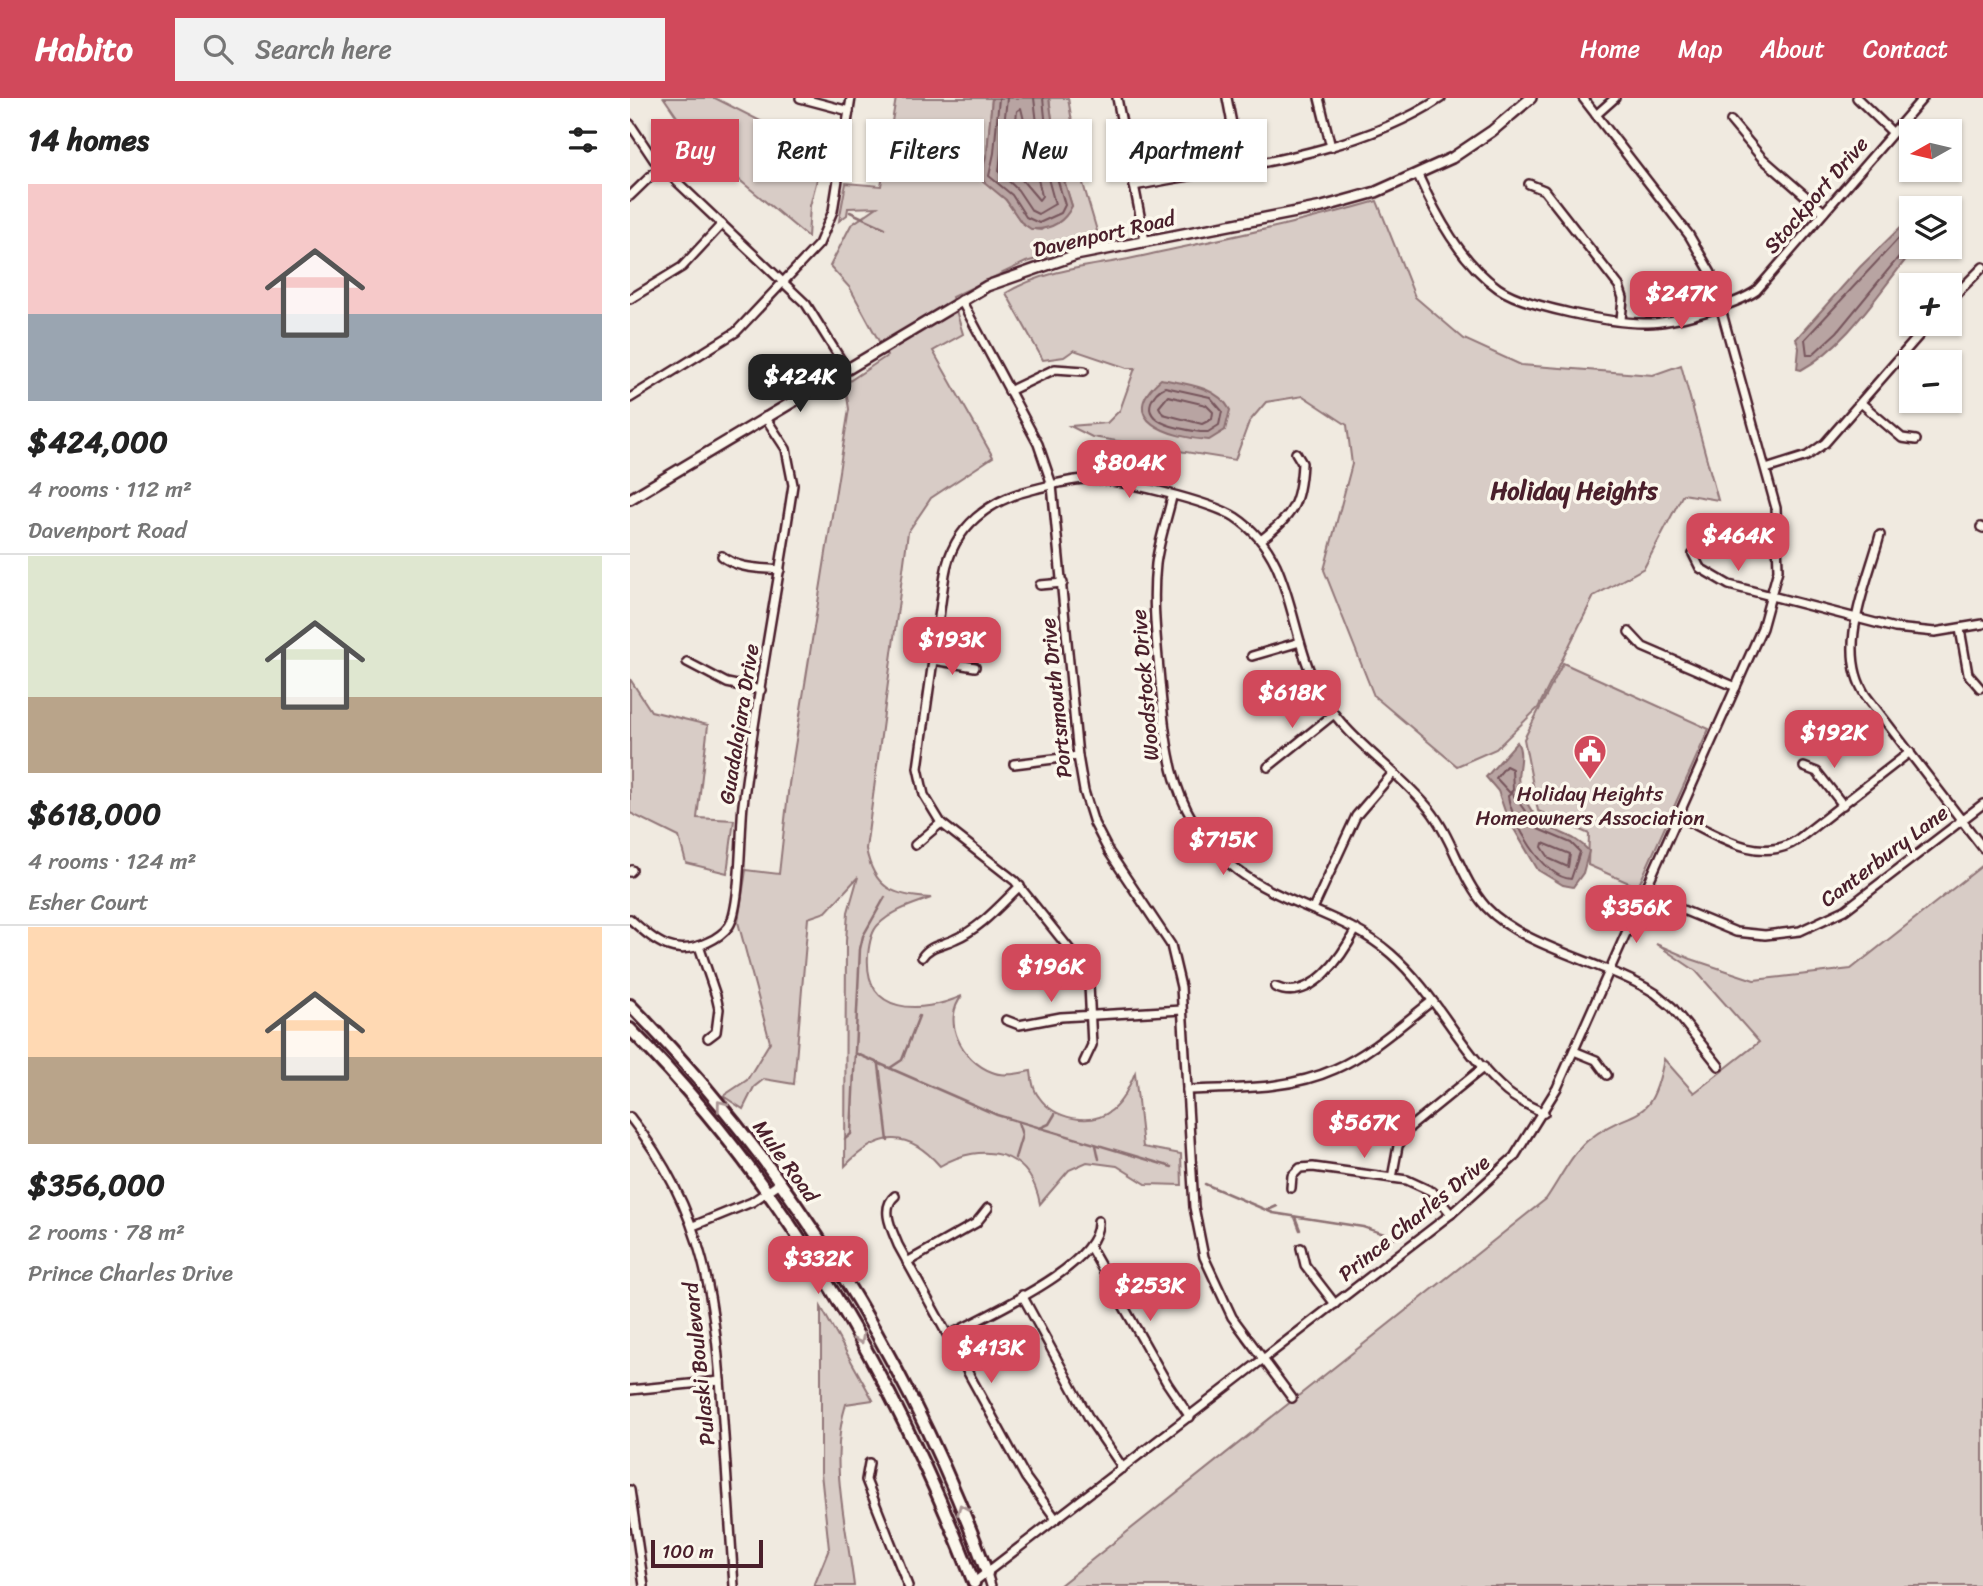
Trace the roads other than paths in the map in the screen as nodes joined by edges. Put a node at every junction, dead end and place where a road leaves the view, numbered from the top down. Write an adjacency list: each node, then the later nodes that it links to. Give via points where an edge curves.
1 (800, 98): 12 (street)
2 (851, 98): 12 (street)
3 (1117, 98): 26 (street)
4 (1227, 98): 14 (street)
5 (1320, 98): 18 (street)
6 (1441, 98): 18 (street, via 1398,123)
7 (1531, 98): 22 (street, Davenport Road, via 1476,142)
8 (1583, 98): 13 (street, Prince Charles Drive)
9 (1615, 98): 13 (street)
10 (1857, 98): 17 (street)
11 (1923, 98): 17 (street, Stockport Drive)
12 (849, 111): 32 (street, via 829,226)
13 (1596, 115): 36 (street, Prince Charles Drive, via 1695,244)
14 (1231, 119)
15 (1731, 121): 28 (street, via 1757,152)
16 (630, 124): 19 (street)
17 (1892, 132): 28 (street, Stockport Drive)
18 (1331, 147): 20 (street)
19 (651, 155)
20 (1267, 160)
21 (651, 175): 27 (street)
22 (1418, 175): 30 (street, Davenport Road, via 1336,204); 37 (street, Stockport Drive, via 1444,225 1499,289 1541,307)
23 (678, 182): 29 (street)
24 (1158, 182): 26 (street)
25 (1529, 184): 37 (street, via 1544,190 1615,279 1623,298)
26 (1134, 187): 30 (street)
27 (630, 195)
28 (1824, 212): 36 (street, Stockport Drive, via 1760,287)
29 (722, 225): 32 (street); 34 (street, via 682,267)
30 (1145, 241): 35 (street, Davenport Road, via 1041,265)
31 (1983, 267): 33 (street)
32 (784, 283): 39 (street, via 812,312); 42 (street, via 730,337)
33 (1962, 288)
34 (630, 299)
35 (961, 300): 39 (street, Davenport Road); 41 (street, Portsmouth Drive)
36 (1720, 305): 37 (street, Stockport Drive, via 1656,323); 47 (street, Prince Charles Drive)
37 (1621, 320)
38 (1919, 336): 43 (street)
39 (846, 368): 44 (street, Davenport Road)
40 (1084, 371): 41 (street, via 1055,369)
41 (1009, 391): 48 (street, Portsmouth Drive, via 1038,444)
42 (630, 398)
43 (1861, 403): 45 (street, via 1902,438); 47 (street, via 1814,452)
44 (765, 417): 50 (street, Davenport Road); 55 (street, Guadalajara Drive, via 791,464 793,485)
45 (1916, 440)
46 (1296, 453): 52 (street, via 1302,463 1295,506 1282,524)
47 (1766, 469): 58 (street, Prince Charles Drive, via 1780,541)
48 (1052, 485): 49 (street, via 1101,479); 56 (street, Portsmouth Drive); 65 (street, via 998,501 960,534 947,566)
49 (1172, 497): 52 (street, via 1228,513); 87 (street, Woodstock Drive, via 1156,563 1154,610 1166,745 1176,788 1195,824 1226,861 1260,885)
50 (630, 499)
51 (1880, 535): 59 (street)
52 (1261, 540): 63 (street, via 1278,570)
53 (1693, 554): 58 (street, via 1700,568 1720,582)
54 (722, 556): 55 (street, via 743,566)
55 (780, 570): 70 (street, Guadalajara Drive)
56 (1063, 583): 57 (street); 73 (street, Portsmouth Drive)
57 (1040, 585)
58 (1773, 597): 59 (street); 68 (street, Prince Charles Drive)
59 (1858, 618): 61 (street, via 1912,632); 72 (street, via 1851,652 1855,675)
60 (1983, 624): 61 (street)
61 (1960, 629): 69 (street, via 1968,674)
62 (1629, 632): 68 (street, via 1643,647)
63 (1300, 642): 64 (street); 71 (street, via 1313,680)
64 (1252, 656)
65 (933, 660): 67 (street); 82 (street, via 918,768 924,795)
66 (687, 662): 70 (street, via 727,683)
67 (975, 667)
68 (1736, 688): 80 (street, Prince Charles Drive)
69 (1980, 688)
70 (761, 690): 90 (street, Guadalajara Drive, via 743,804 733,914 722,934)
71 (1334, 714): 75 (street); 77 (street)
72 (1910, 752): 79 (street); 81 (street)
73 (1077, 756): 74 (street); 96 (street, Portsmouth Drive, via 1101,838 1171,945 1180,972)
74 (1014, 764)
75 (1268, 767)
76 (1804, 767): 79 (street, via 1817,772)
77 (1393, 773): 87 (street, via 1356,817); 92 (street, via 1431,812 1477,895 1496,916)
78 (1983, 804): 81 (street, Canterbury Lane)
79 (1843, 805): 80 (street, via 1792,843 1769,851 1744,846)
80 (1678, 816): 86 (street, Prince Charles Drive)
81 (1962, 820): 84 (street); 86 (street, Canterbury Lane, via 1845,910 1800,931 1736,932)
82 (941, 823): 83 (street); 85 (street)
83 (915, 845)
84 (1983, 848)
85 (1020, 886): 91 (street, via 976,927 929,948); 97 (street, via 1083,966)
86 (1644, 894): 92 (street, Prince Charles Drive)
87 (1313, 909): 89 (street, Woodstock Drive)
88 (630, 919): 90 (street, via 669,949)
89 (1356, 929): 93 (street, via 1338,962 1322,976 1291,990); 94 (street, Woodstock Drive, via 1394,956)
90 (699, 946): 100 (street, via 719,1009 716,1032)
91 (922, 957)
92 (1609, 971): 101 (street, Prince Charles Drive); 103 (street, via 1667,1003)
93 (1275, 988)
94 (1432, 1001): 104 (street, Woodstock Drive); 106 (street, via 1372,1048 1332,1070 1282,1084)
95 (630, 1005): 110 (main road, Mule Road, one-way to 95, via 697,1075)
96 (1182, 1010): 97 (street); 106 (street, Portsmouth Drive)
97 (1090, 1016): 98 (street, via 1019,1025); 102 (street, via 1091,1050)
98 (1006, 1020)
99 (630, 1029): 112 (main road, Mule Road, via 733,1146)
100 (708, 1038)
101 (1574, 1051): 105 (street, via 1596,1060); 107 (street, Prince Charles Drive)
102 (1084, 1062)
103 (1719, 1066)
104 (1484, 1067): 107 (street, Woodstock Drive, via 1507,1091); 109 (street, via 1410,1127 1398,1146)
105 (1607, 1075)
106 (1187, 1090): 124 (street, Portsmouth Drive, via 1194,1206 1204,1257 1225,1305)
107 (1544, 1113): 115 (street, Prince Charles Drive, via 1505,1167)
108 (630, 1117): 117 (street, Pulaski Boulevard, via 666,1167)
109 (1392, 1178): 111 (street, via 1306,1167 1292,1176); 115 (street, via 1427,1187)
110 (780, 1184): 112 (street); 134 (main road, Mule Road, one-way to 110, via 947,1472 895,1368 859,1302)
111 (1291, 1188)
112 (767, 1194): 117 (street); 135 (main road, Mule Road, one-way to 135, via 835,1294 900,1412)
113 (895, 1196): 120 (street, via 888,1206 889,1220)
114 (988, 1208): 120 (street, via 976,1223)
115 (1451, 1214): 122 (street, Prince Charles Drive)
116 (1098, 1221): 118 (street)
117 (693, 1226): 125 (street, Pulaski Boulevard, via 709,1275)
118 (1090, 1247): 121 (street, via 1061,1273); 128 (street)
119 (1301, 1248): 122 (street, via 1306,1265)
120 (907, 1262): 123 (street)
121 (1022, 1295): 123 (street); 130 (street, via 1096,1429)
122 (1335, 1304): 124 (street, Prince Charles Drive)
123 (947, 1336): 132 (street, via 1026,1478)
124 (1262, 1360): 127 (street, Portsmouth Drive); 128 (street, Prince Charles Drive)
125 (720, 1381): 126 (street); 137 (street, Pulaski Boulevard)
126 (630, 1390)
127 (1292, 1398)
128 (1190, 1417): 130 (street, Prince Charles Drive)
129 (869, 1463): 138 (street, via 866,1480)
130 (1123, 1468): 132 (street, Prince Charles Drive)
131 (630, 1490): 133 (street)
132 (1056, 1519): 134 (street, Prince Charles Drive)
133 (634, 1551): 136 (street)
134 (987, 1573): 135 (street, Prince Charles Drive); 139 (street, Mule Road)
135 (973, 1585)
136 (644, 1586)
137 (734, 1586)
138 (908, 1586)
139 (991, 1586)

